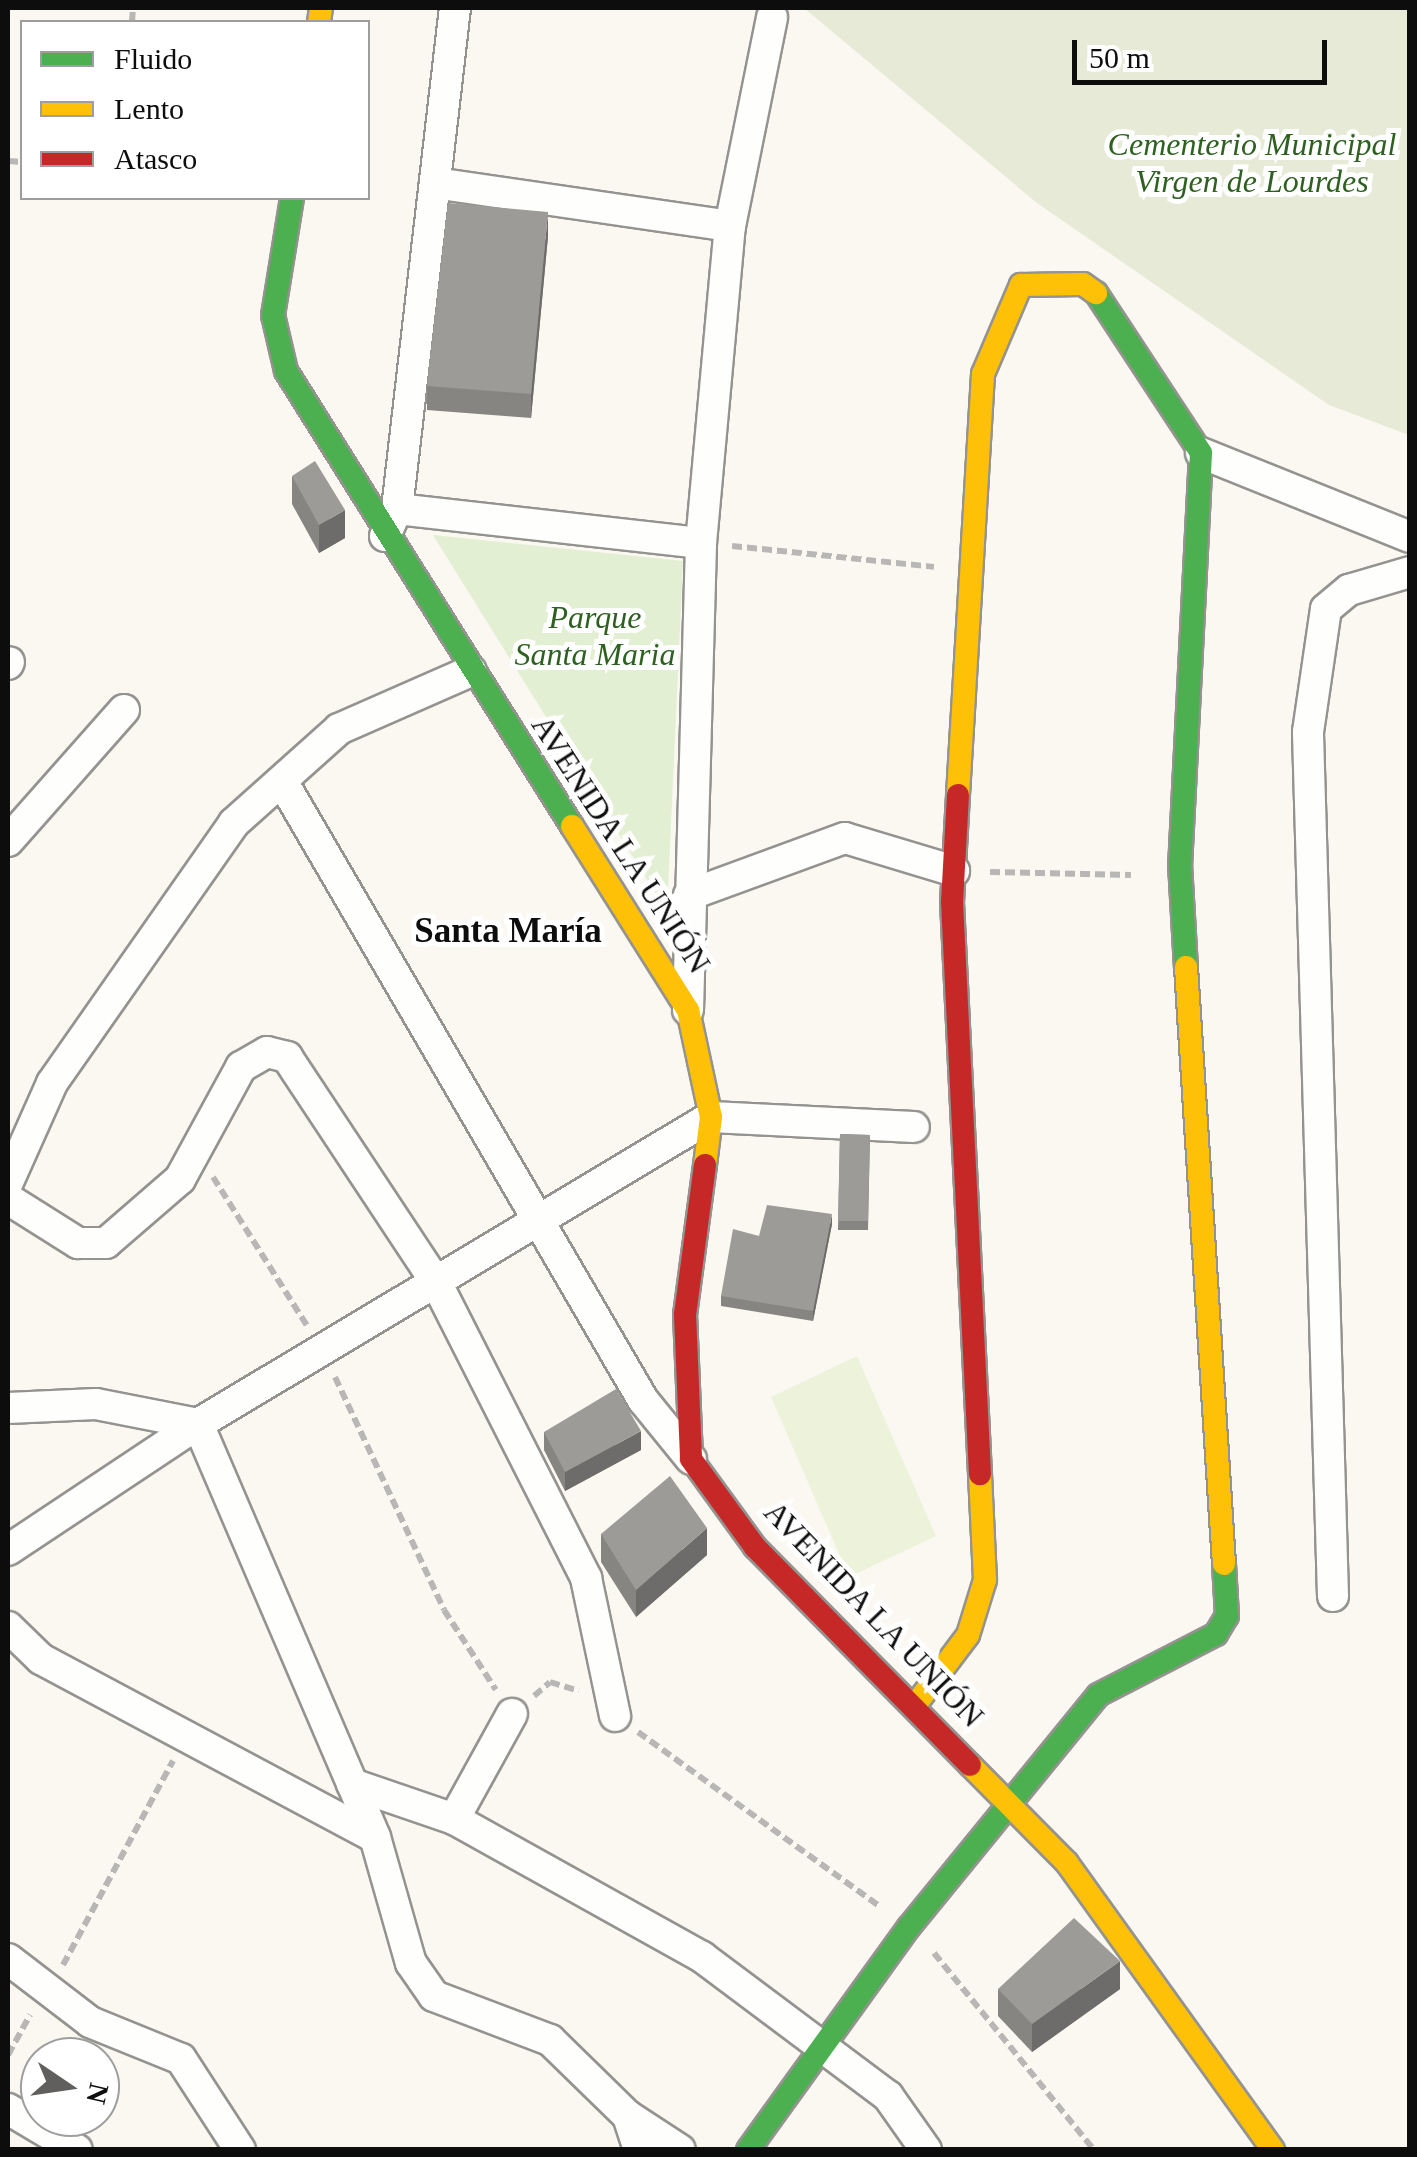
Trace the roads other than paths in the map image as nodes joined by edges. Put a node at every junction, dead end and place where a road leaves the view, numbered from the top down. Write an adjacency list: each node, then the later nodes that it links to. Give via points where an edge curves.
1 (455, 8): 3 (street)
2 (772, 16): 5 (street)
3 (435, 184): 5 (street); 7 (street)
4 (292, 200): 7 (street, AVENIDA LA UNIÓN, via 273,315 286,371)
5 (730, 226): 9 (street)
6 (1201, 453): 8 (street); 15 (street, via 1103,298 1084,284 1020,285 983,374); 34 (street, via 1180,864 1227,1616 1216,1634 1098,1695)
7 (391, 522): 9 (street); 11 (street, AVENIDA LA UNIÓN)
8 (1410, 537)
9 (701, 543): 16 (street)
10 (1410, 572): 28 (street, via 1349,590 1326,609 1308,732)
11 (471, 671): 13 (street, via 339,730); 17 (street, AVENIDA LA UNIÓN)
12 (124, 710): 14 (street)
13 (282, 781): 20 (street, via 234,823 144,944 52,1083); 22 (street, via 384,968)
14 (8, 841)
15 (954, 871): 16 (street, via 845,838); 30 (street, via 985,1580 968,1635)
16 (689, 895): 17 (street)
17 (688, 1010): 18 (street, AVENIDA LA UNIÓN)
18 (711, 1117): 19 (street); 22 (street); 26 (street, AVENIDA LA UNIÓN, via 684,1314)
19 (914, 1127)
20 (8, 1182)
21 (8, 1199): 23 (street, via 78,1242 106,1242 148,1215 241,1067 267,1052 287,1058)
22 (543, 1218): 23 (street); 26 (street, via 643,1400)
23 (436, 1282): 25 (street); 32 (street, via 586,1578)
24 (8, 1408): 25 (street, via 96,1404)
25 (198, 1424): 27 (street); 33 (street)
26 (691, 1459): 30 (street, AVENIDA LA UNIÓN, via 756,1547)
27 (8, 1550)
28 (1332, 1596)
29 (8, 1627): 36 (street, via 40,1660)
30 (916, 1704): 34 (street, AVENIDA LA UNIÓN)
31 (512, 1714): 35 (street)
32 (616, 1716)
33 (352, 1784): 35 (street); 36 (street)
34 (1010, 1798): 38 (street); 47 (street, AVENIDA LA UNIÓN)
35 (454, 1819): 38 (street, via 702,1957)
36 (375, 1837): 40 (street, via 411,1964 434,1996 550,2040)
37 (8, 1958): 42 (street, via 65,2002 181,2059)
38 (824, 2048): 45 (street); 46 (street, via 888,2096)
39 (8, 2109): 41 (street)
40 (628, 2116): 43 (street); 44 (street)
41 (77, 2150)
42 (240, 2150)
43 (639, 2150)
44 (680, 2150)
45 (748, 2150)
46 (926, 2150)
47 (1273, 2150)

